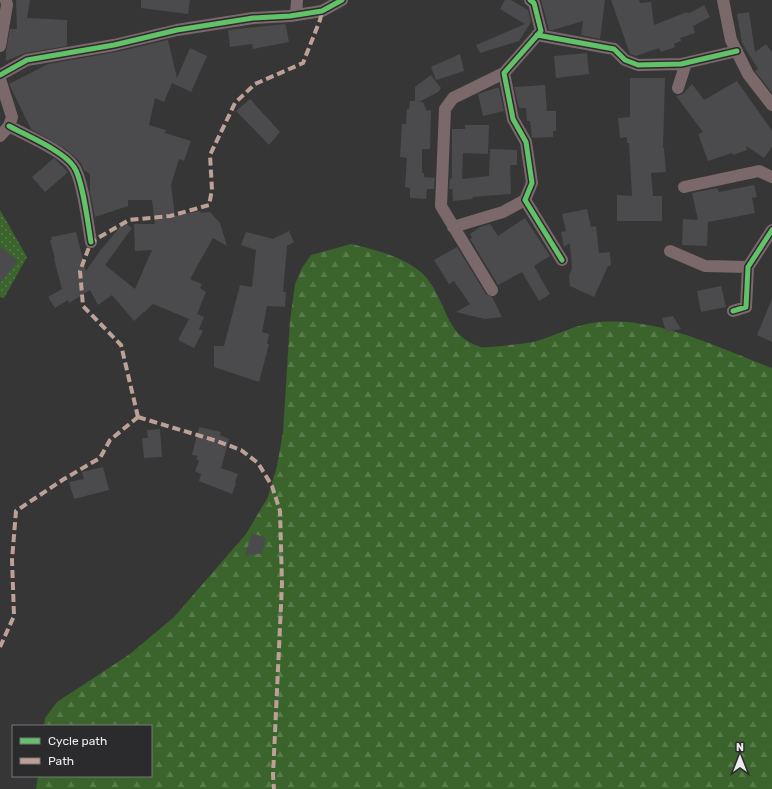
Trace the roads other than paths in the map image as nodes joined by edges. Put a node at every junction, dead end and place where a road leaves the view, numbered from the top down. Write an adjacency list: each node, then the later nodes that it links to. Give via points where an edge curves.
1 (6, 0): 8 (street)
2 (297, 0): 6 (street)
3 (342, 0): 6 (street, via 322,11)
4 (530, 0): 7 (street, via 534,3 541,31)
5 (723, 0): 9 (street, via 731,40)
6 (296, 15): 12 (street, via 252,18 177,30 114,45 27,60)
7 (537, 35): 10 (street, via 614,49 625,60 638,65); 11 (street)
8 (0, 46)
9 (737, 52): 10 (street); 15 (street, via 748,74)
10 (686, 63): 14 (street)
11 (504, 73): 20 (street, via 514,120 526,142 532,183); 21 (street, via 453,98 445,109 441,206)
12 (0, 74)
13 (0, 79): 16 (street, via 12,117)
14 (678, 88)
15 (772, 105)
16 (9, 126): 17 (street); 23 (street, via 54,150 74,167 83,195)
17 (0, 136)
18 (772, 177): 19 (street, via 759,171)
19 (684, 187)
20 (525, 200): 21 (street, via 503,212); 25 (street)
21 (454, 227): 27 (street)
22 (772, 230): 26 (street)
23 (91, 242)
24 (670, 251): 26 (street, via 705,266)
25 (562, 260)
26 (748, 267): 28 (street, via 746,307)
27 (492, 290)
28 (733, 311)

